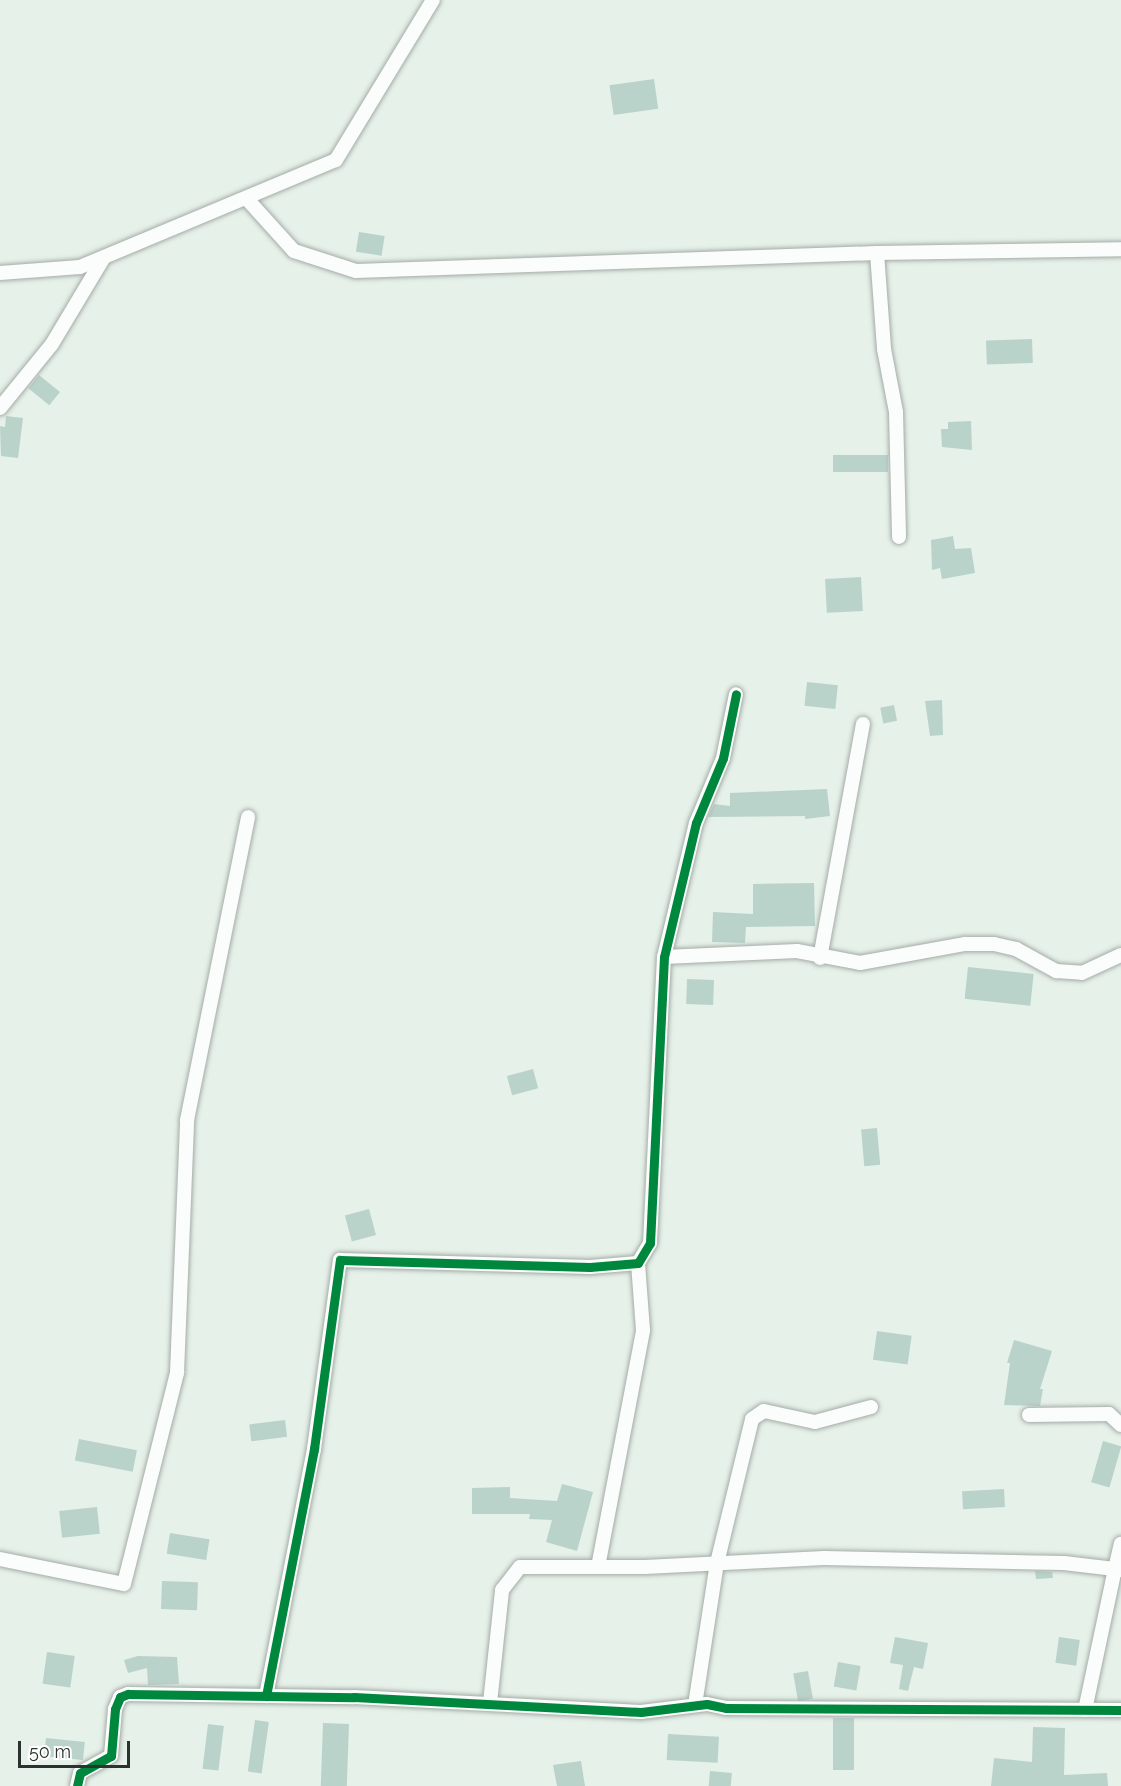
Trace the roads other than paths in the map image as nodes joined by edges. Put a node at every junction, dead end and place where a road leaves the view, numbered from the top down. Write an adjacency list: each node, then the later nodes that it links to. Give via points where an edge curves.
1 (433, 0): 2 (street, via 336,160)
2 (247, 199): 4 (street, via 294,251 356,271); 5 (street)
3 (1121, 249): 4 (street)
4 (876, 253): 8 (street, via 884,349 896,412)
5 (104, 257): 6 (street, via 81,267); 7 (street, via 52,344)
6 (0, 273)
7 (0, 408)
8 (899, 537)
9 (736, 694): 13 (street, via 723,758 696,823)
10 (863, 724): 14 (street)
11 (248, 817): 20 (street, via 187,1120 177,1373 124,1584)
12 (1121, 956): 14 (street, via 1082,973 1056,971 1016,949 994,944 965,944 860,963)
13 (664, 957): 14 (street, via 765,950 797,951); 15 (street, via 650,1243)
14 (820, 958)
15 (638, 1263): 22 (street, via 643,1330); 24 (street, via 590,1267 340,1260 314,1449)
16 (871, 1407): 21 (street, via 815,1422 764,1411 752,1419)
17 (1029, 1415): 18 (street, via 1109,1414)
18 (1120, 1419)
19 (1121, 1544): 23 (street)
20 (0, 1558)
21 (717, 1563): 22 (street); 23 (street, via 897,1558 1064,1563); 26 (street)
22 (598, 1567): 25 (street, via 520,1567 502,1590)
23 (1118, 1570): 27 (street)
24 (266, 1696): 25 (street); 29 (street, via 120,1697 111,1755 80,1773)
25 (490, 1703): 26 (street, via 641,1712)
26 (695, 1705): 27 (street)
27 (1085, 1710): 28 (street)
28 (1121, 1710)
29 (77, 1786)

